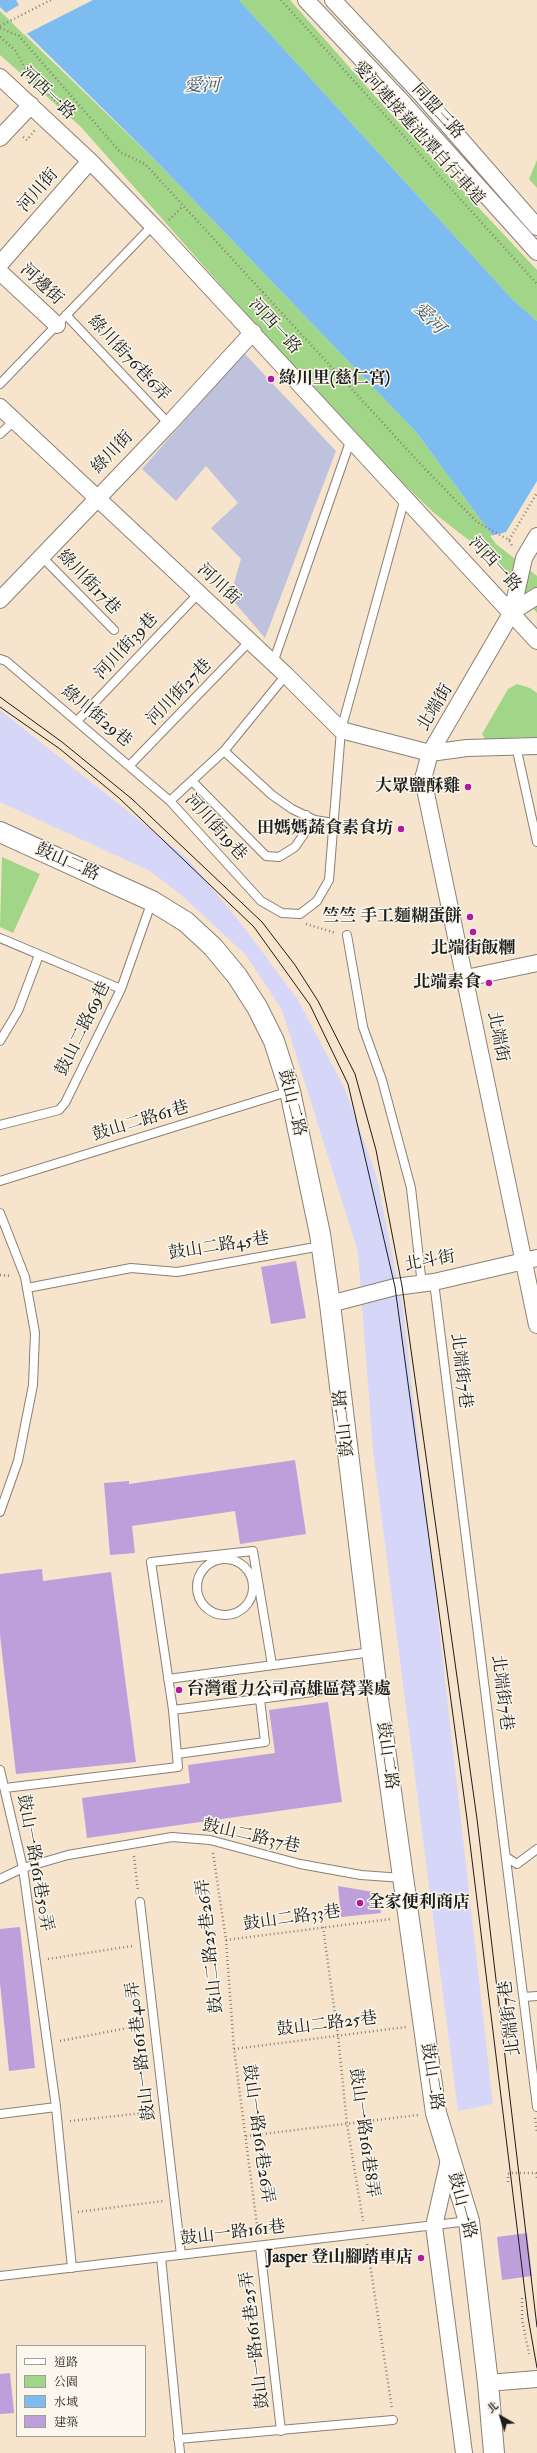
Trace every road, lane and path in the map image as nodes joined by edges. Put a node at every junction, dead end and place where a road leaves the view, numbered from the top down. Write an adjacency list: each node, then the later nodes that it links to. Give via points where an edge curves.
1 (51, 0): 5 (path)
2 (281, 0): 17 (path, 愛河連接蓮池潭自行車道)
3 (306, 0): 14 (street, 同盟三路, via 405,105)
4 (333, 0): 13 (street, 同盟三路, via 421,94)
5 (0, 27): 18 (path, via 19,36 120,152 145,164)
6 (0, 37): 9 (path, via 15,50 28,72)
7 (0, 77): 8 (street, 河西一路)
8 (31, 105): 10 (street); 11 (street, 河西一路)
9 (73, 115)
10 (0, 138)
11 (90, 161): 12 (street, 河西一路); 15 (street, 河川街)
12 (153, 225): 19 (street, 河西一路); 20 (lane)
13 (537, 227)
14 (537, 252)
15 (0, 264)
16 (0, 272): 20 (street, 河邊街)
17 (537, 284)
18 (264, 291): 19 (path); 28 (path, via 420,464 477,522 509,540)
19 (239, 316): 21 (street, 河西一路)
20 (61, 320): 22 (lane); 25 (lane, 綠川街76巷6弄)
21 (253, 332): 25 (street, 綠川街); 27 (street, 河西一路)
22 (0, 384)
23 (0, 406): 24 (street, 河川街)
24 (15, 420): 26 (lane); 29 (street, 河川街)
25 (169, 424): 29 (street, 綠川街)
26 (0, 434)
27 (351, 439): 30 (street, 河西一路); 41 (lane)
28 (537, 492)
29 (98, 497): 32 (street, 綠川街); 33 (street, 河川街)
30 (405, 498): 36 (street, 河西一路); 44 (lane, 河川街19巷)
31 (537, 536): 36 (street, via 524,558)
32 (42, 556): 35 (street, 綠川街); 37 (lane, 綠川街17巷)
33 (199, 593): 38 (street, 河川街); 43 (lane, 河川街39巷)
34 (537, 596): 36 (street)
35 (0, 600)
36 (512, 612): 39 (street, 河西一路); 48 (street, 北端街)
37 (114, 630)
38 (250, 641): 41 (street, 河川街); 49 (lane, 河川街27巷)
39 (537, 641)
40 (0, 659): 43 (lane, 綠川街29巷, via 6,661)
41 (273, 663): 42 (street, 河川街)
42 (286, 675): 44 (street, 河川街); 47 (lane, 河川街19巷)
43 (77, 721): 49 (lane, 綠川街29巷)
44 (341, 730): 48 (street); 53 (lane, 河川街19巷)
45 (516, 746): 46 (street); 48 (street); 55 (lane)
46 (537, 746)
47 (224, 751): 50 (lane, 河川街19巷); 52 (lane, via 272,795)
48 (430, 753): 62 (street, 北端街, via 423,779)
49 (130, 765): 51 (lane, 綠川街29巷)
50 (192, 781): 51 (lane, 河川街19巷); 52 (lane, via 266,856 279,857 295,847 304,834)
51 (170, 801): 53 (lane, 河川街19巷, via 261,901 282,913 300,914 317,900 329,880)
52 (306, 816): 53 (lane)
53 (333, 823)
54 (2, 836): 56 (street, 鼓山二路)
55 (537, 842)
56 (152, 901): 63 (lane, 鼓山二路69巷); 65 (street, 鼓山二路, via 186,922 213,947 237,976 257,1007 274,1041)
57 (305, 924): 58 (path)
58 (347, 935): 71 (lane, 北端街7巷, via 363,1027 382,1080 411,1188)
59 (0, 938): 60 (lane)
60 (39, 955): 63 (lane); 64 (lane, via 18,1011)
61 (537, 963): 62 (street)
62 (466, 978): 70 (street, 北端街)
63 (121, 989): 66 (lane, 鼓山二路69巷, via 65,1104 59,1110)
64 (0, 1041)
65 (290, 1091): 67 (lane, 鼓山二路61巷); 69 (street, 鼓山二路)
66 (0, 1125)
67 (0, 1181)
68 (0, 1213): 72 (lane)
69 (321, 1246): 72 (lane, 鼓山二路45巷, via 177,1272 131,1268); 73 (street, 鼓山二路)
70 (530, 1260): 71 (street, 北斗街); 74 (street, 北端街)
71 (428, 1284): 73 (street, 北斗街, via 395,1287); 93 (lane, 北端街7巷)
72 (27, 1288): 75 (lane, via 35,1333 33,1385 18,1461)
73 (330, 1304): 81 (street, 鼓山二路)
74 (537, 1325)
75 (0, 1512)
76 (210, 1559): 77 (lane, via 253,1551); 78 (lane, via 230,1559 238,1562); 79 (lane, via 198,1577 196,1587 198,1597 210,1612 219,1616 237,1613 250,1601); 83 (lane, via 151,1562)
77 (256, 1565): 78 (lane); 80 (lane)
78 (251, 1575): 79 (lane)
79 (253, 1584): 80 (lane)
80 (260, 1594): 82 (lane)
81 (373, 1652): 82 (lane); 84 (street, 鼓山二路)
82 (272, 1665): 83 (lane)
83 (168, 1679): 86 (lane)
84 (376, 1684): 85 (lane); 96 (street, 鼓山二路)
85 (260, 1698): 86 (lane); 87 (lane, via 265,1742)
86 (172, 1710): 87 (lane)
87 (177, 1754): 89 (lane, via 178,1767)
88 (0, 1770): 89 (lane, 鼓山一路161巷50弄)
89 (5, 1788): 94 (lane, 鼓山一路161巷50弄)
90 (210, 1840): 91 (lane, 鼓山二路37巷, via 172,1837); 96 (lane, 鼓山二路37巷, via 300,1864 361,1875); 100 (path, 鼓山二路25巷26弄)
91 (133, 1845): 94 (lane, 鼓山二路37巷, via 68,1855); 97 (path)
92 (537, 1849): 93 (lane, via 517,1864)
93 (506, 1857): 104 (lane, 北端街7巷)
94 (23, 1868): 95 (lane, 鼓山二路37巷); 102 (lane, 鼓山一路161巷50弄)
95 (0, 1879)
96 (403, 1879): 98 (street, 鼓山二路)
97 (140, 1902): 101 (lane, 鼓山一路161巷40弄)
98 (409, 1916): 99 (path, 鼓山二路33巷); 106 (street, 鼓山二路)
99 (323, 1926): 100 (path, 鼓山二路33巷); 107 (path, 鼓山一路161巷8弄)
100 (226, 1940): 109 (path, 鼓山二路25巷26弄)
101 (145, 1944): 102 (path); 105 (lane, 鼓山一路161巷40弄)
102 (36, 1961): 108 (lane, 鼓山一路161巷50弄)
103 (537, 1996): 104 (lane)
104 (524, 1997): 111 (lane, 北端街7巷)
105 (154, 2023): 108 (path); 112 (lane, 鼓山一路161巷40弄)
106 (423, 2024): 107 (path, 鼓山二路25巷); 113 (street, 鼓山二路)
107 (338, 2036): 109 (path, 鼓山二路25巷); 116 (path, 鼓山一路161巷8弄)
108 (47, 2043): 110 (lane, 鼓山一路161巷50弄)
109 (234, 2049): 117 (path, 鼓山一路161巷26弄)
110 (56, 2107): 114 (lane); 115 (lane, 鼓山一路161巷50弄)
111 (537, 2107)
112 (164, 2110): 115 (path); 121 (lane, 鼓山一路161巷40弄)
113 (436, 2113): 116 (path); 118 (street, 鼓山二路)
114 (0, 2114)
115 (58, 2123): 122 (lane, 鼓山一路161巷50弄)
116 (347, 2124): 117 (path); 125 (path, 鼓山一路161巷8弄)
117 (246, 2136): 126 (path, 鼓山一路161巷26弄)
118 (449, 2160): 123 (street, 鼓山一路); 124 (street, 鼓山一路)
119 (537, 2179): 120 (path, via 536,2172 508,2174)
120 (508, 2182)
121 (175, 2200): 122 (path); 127 (lane, 鼓山一路161巷40弄)
122 (67, 2214): 129 (lane, 鼓山一路161巷50弄)
123 (469, 2221): 124 (lane, 鼓山一路161巷); 134 (street, 鼓山一路)
124 (434, 2226): 125 (lane, 鼓山一路161巷); 139 (street, 鼓山一路)
125 (365, 2234): 126 (lane, 鼓山一路161巷); 135 (path, 鼓山一路161巷8弄)
126 (260, 2246): 127 (lane, 鼓山一路161巷); 136 (lane, 鼓山一路161巷25弄)
127 (181, 2255): 128 (lane, 鼓山一路161巷)
128 (161, 2257): 129 (lane, 鼓山一路161巷); 137 (lane)
129 (72, 2268): 130 (lane, 鼓山一路161巷)
130 (0, 2276)
131 (522, 2298): 132 (path, via 522,2319)
132 (529, 2354)
133 (537, 2379): 134 (street)
134 (488, 2384): 140 (street, 鼓山一路)
135 (393, 2420): 136 (lane)
136 (281, 2431): 137 (lane)
137 (178, 2438): 138 (lane)
138 (180, 2453)
139 (464, 2453)
140 (494, 2453)

